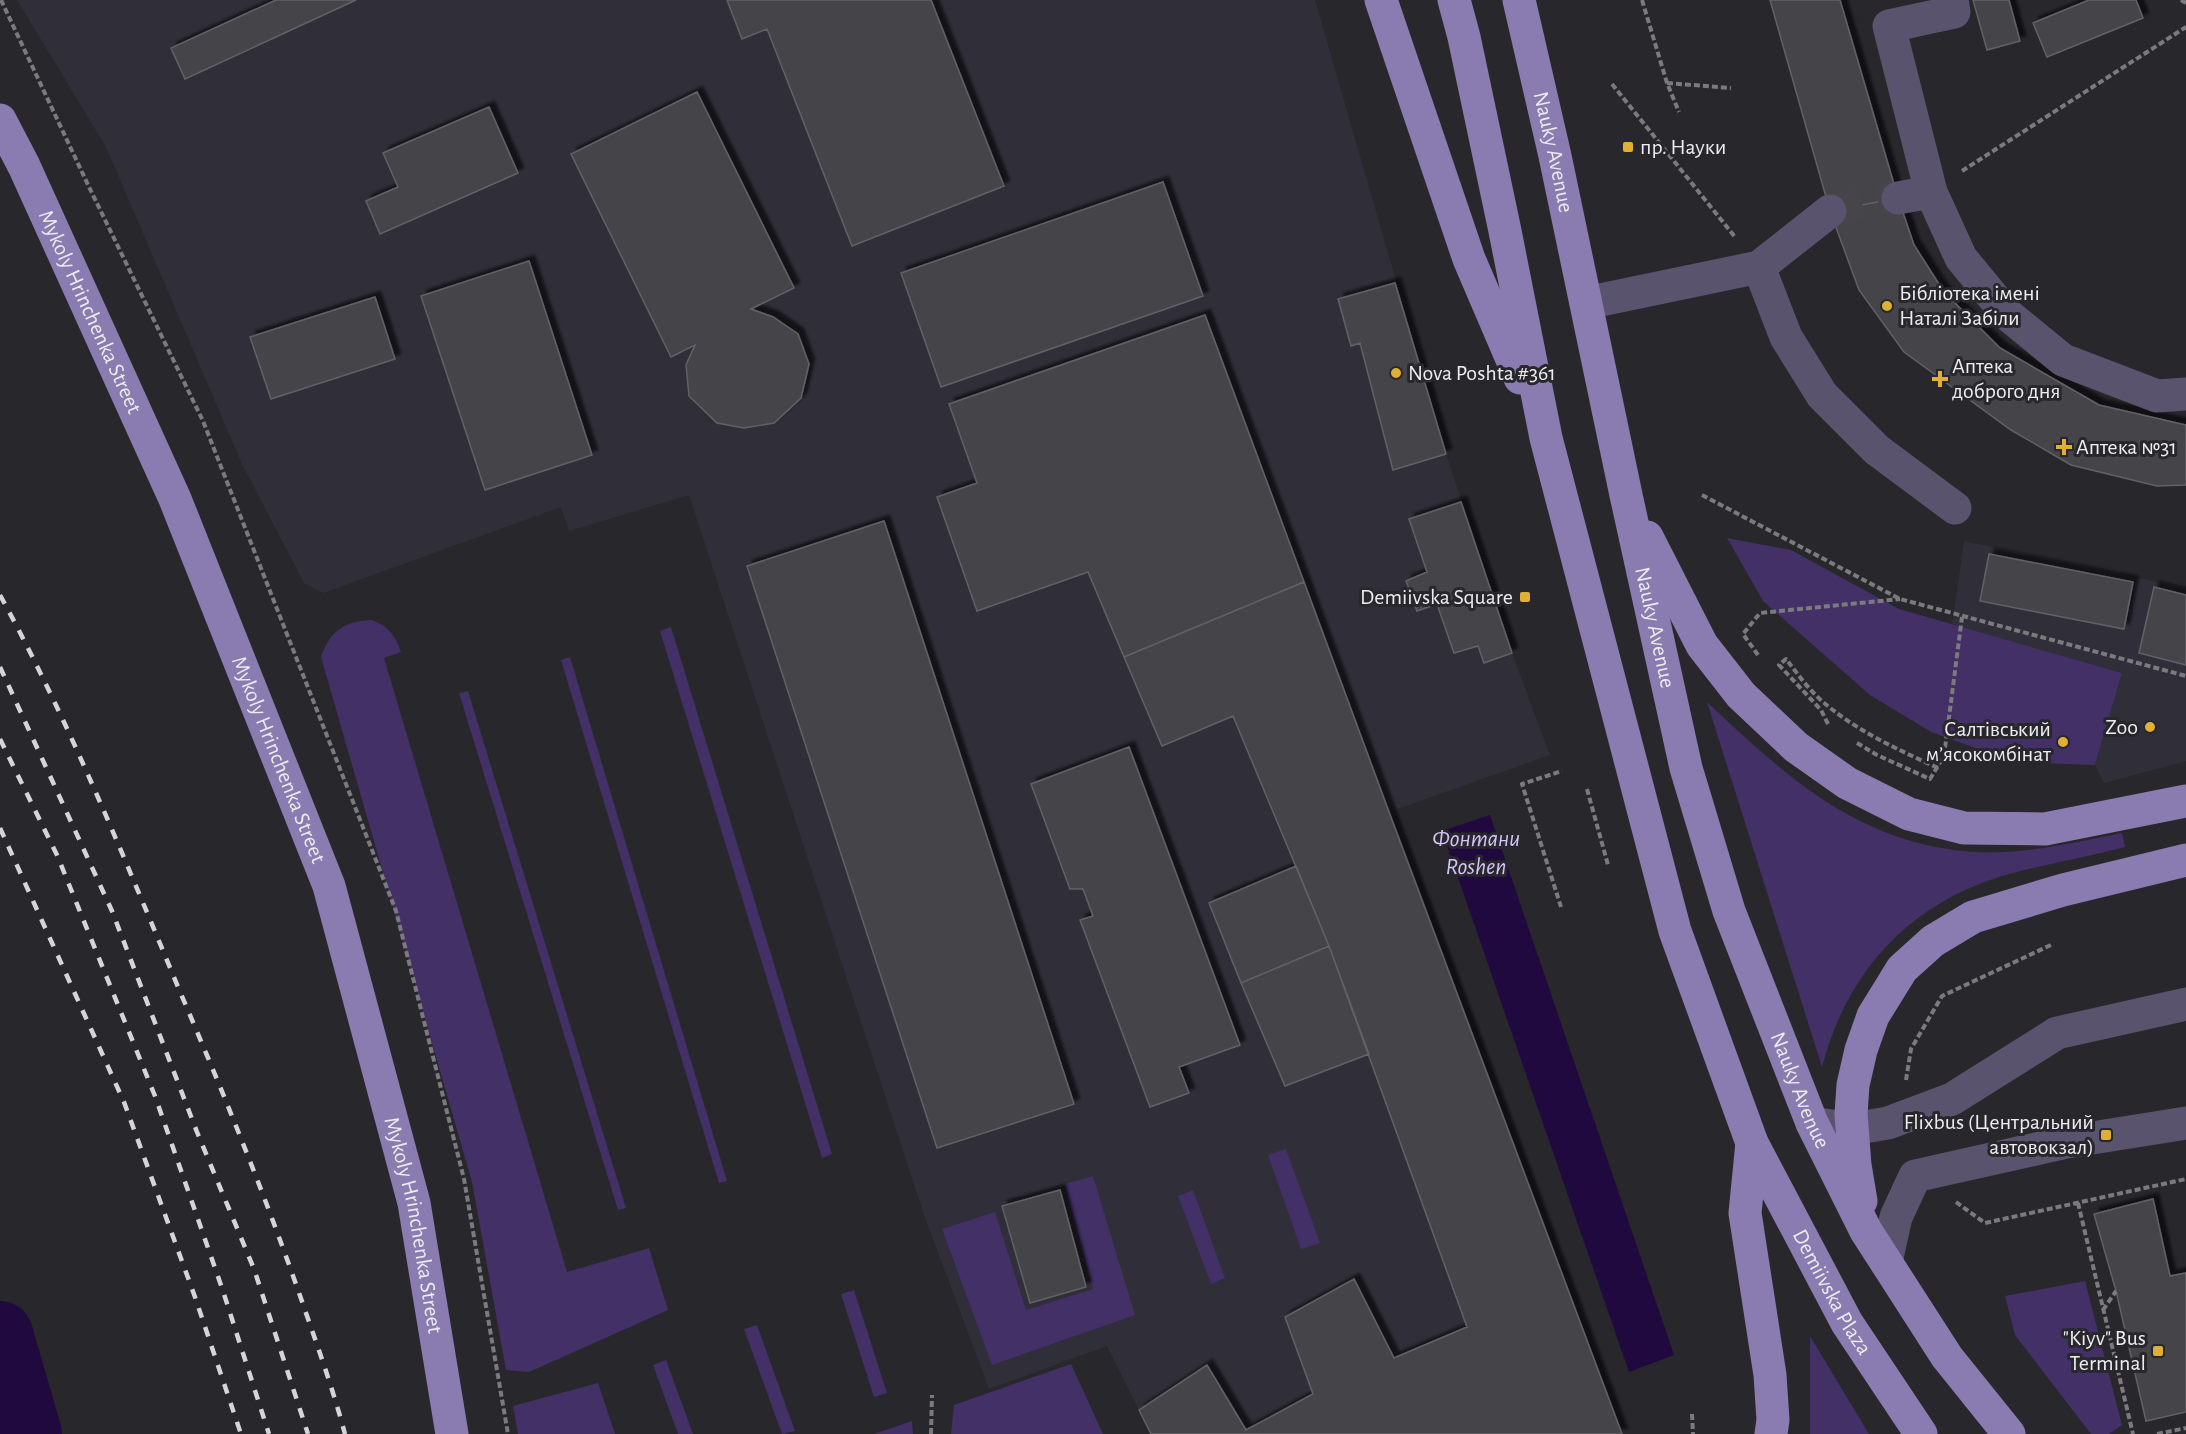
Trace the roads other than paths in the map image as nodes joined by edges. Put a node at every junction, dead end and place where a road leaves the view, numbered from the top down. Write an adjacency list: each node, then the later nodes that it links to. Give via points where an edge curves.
1 (1381, 0): 12 (main road, via 1469,259)
2 (1454, 0): 12 (main road)
3 (1519, 0): 10 (main road, Nauky Avenue)
4 (1952, 0): 6 (lane, via 1954,12 1889,26)
5 (0, 120): 25 (main road, Mykoly Hrinchenka Street, via 175,499 329,886 414,1203)
6 (1931, 192): 7 (lane); 11 (lane, via 1961,258 2008,315 2063,360 2157,396)
7 (1898, 198)
8 (1830, 211): 9 (lane)
9 (1760, 267): 10 (lane); 14 (lane, via 1786,337 1822,395 1877,450)
10 (1586, 303): 13 (main road, Nauky Avenue)
11 (2186, 394)
12 (1546, 438): 21 (main road, via 1675,932)
13 (1626, 495): 15 (main road, via 1709,653 1741,694 1796,747 1847,783 1909,814 1964,828 2045,830); 18 (main road, Nauky Avenue, via 1686,768 1729,911)
14 (1955, 508)
15 (2186, 801)
16 (2186, 860): 20 (main road, via 1973,917 1933,941 1902,969 1873,1016 1853,1085)
17 (2186, 1004): 20 (lane, via 2057,1033 1952,1099 1888,1124)
18 (1812, 1123): 20 (lane); 22 (main road, Nauky Avenue)
19 (2186, 1123): 23 (lane, via 2067,1142 1915,1176 1896,1217)
20 (1852, 1129): 22 (main road)
21 (1752, 1143): 24 (main road, via 1745,1213 1770,1375); 26 (main road, Demiivska Plaza, via 1846,1323)
22 (1866, 1231): 23 (main road)
23 (1886, 1262): 27 (main road, via 1947,1357)
24 (1773, 1430)
25 (452, 1434)
26 (1920, 1434)
27 (2009, 1434)

